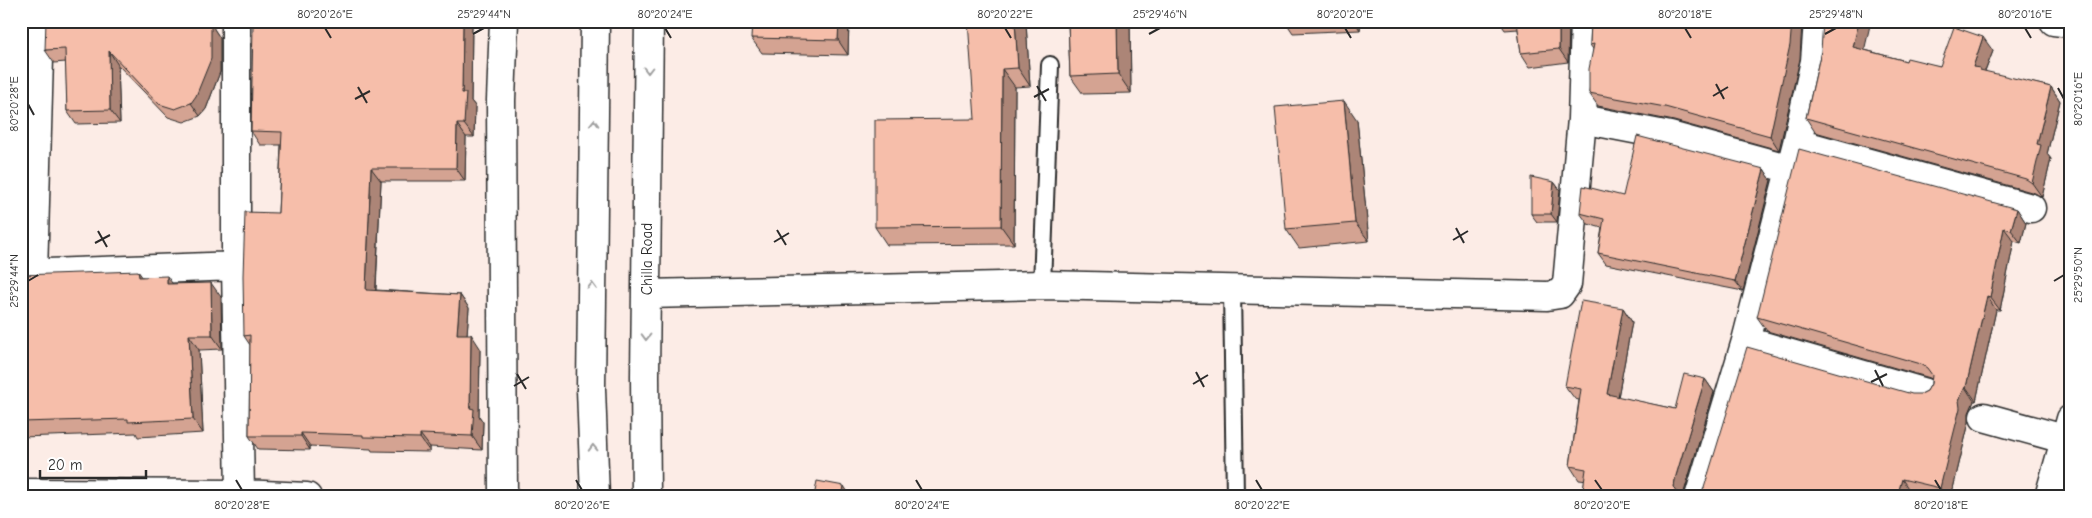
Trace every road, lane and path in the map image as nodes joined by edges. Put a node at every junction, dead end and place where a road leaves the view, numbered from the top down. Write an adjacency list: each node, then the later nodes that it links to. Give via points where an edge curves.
1 (40, 21): 12 (street)
2 (236, 21): 16 (street)
3 (504, 21): 28 (street, via 501,100)
4 (595, 21): 29 (street, one-way to 4, via 591,389)
5 (649, 21): 20 (street, Chilla Road, one-way to 20)
6 (1585, 21): 11 (street)
7 (1818, 21): 13 (street, via 1815,61)
8 (2054, 21): 9 (street)
9 (2071, 23)
10 (1050, 65): 18 (lane)
11 (1582, 120): 14 (street, via 1670,136); 19 (street, via 1567,284 1560,294)
12 (29, 124): 17 (street)
13 (1797, 143): 14 (street); 15 (street)
14 (1790, 169): 21 (street)
15 (2030, 208)
16 (236, 266): 17 (street); 26 (street)
17 (27, 274)
18 (1042, 285): 19 (street); 20 (street)
19 (1232, 289): 31 (lane)
20 (646, 294): 30 (street, Chilla Road, one-way to 30)
21 (1746, 341): 22 (street); 32 (street)
22 (1926, 393)
23 (1984, 417): 24 (street)
24 (2069, 433): 33 (street)
25 (21, 493): 26 (street)
26 (240, 494): 27 (street)
27 (307, 497)
28 (503, 497)
29 (595, 497)
30 (646, 497)
31 (1235, 497)
32 (1699, 497)
33 (2049, 497)

